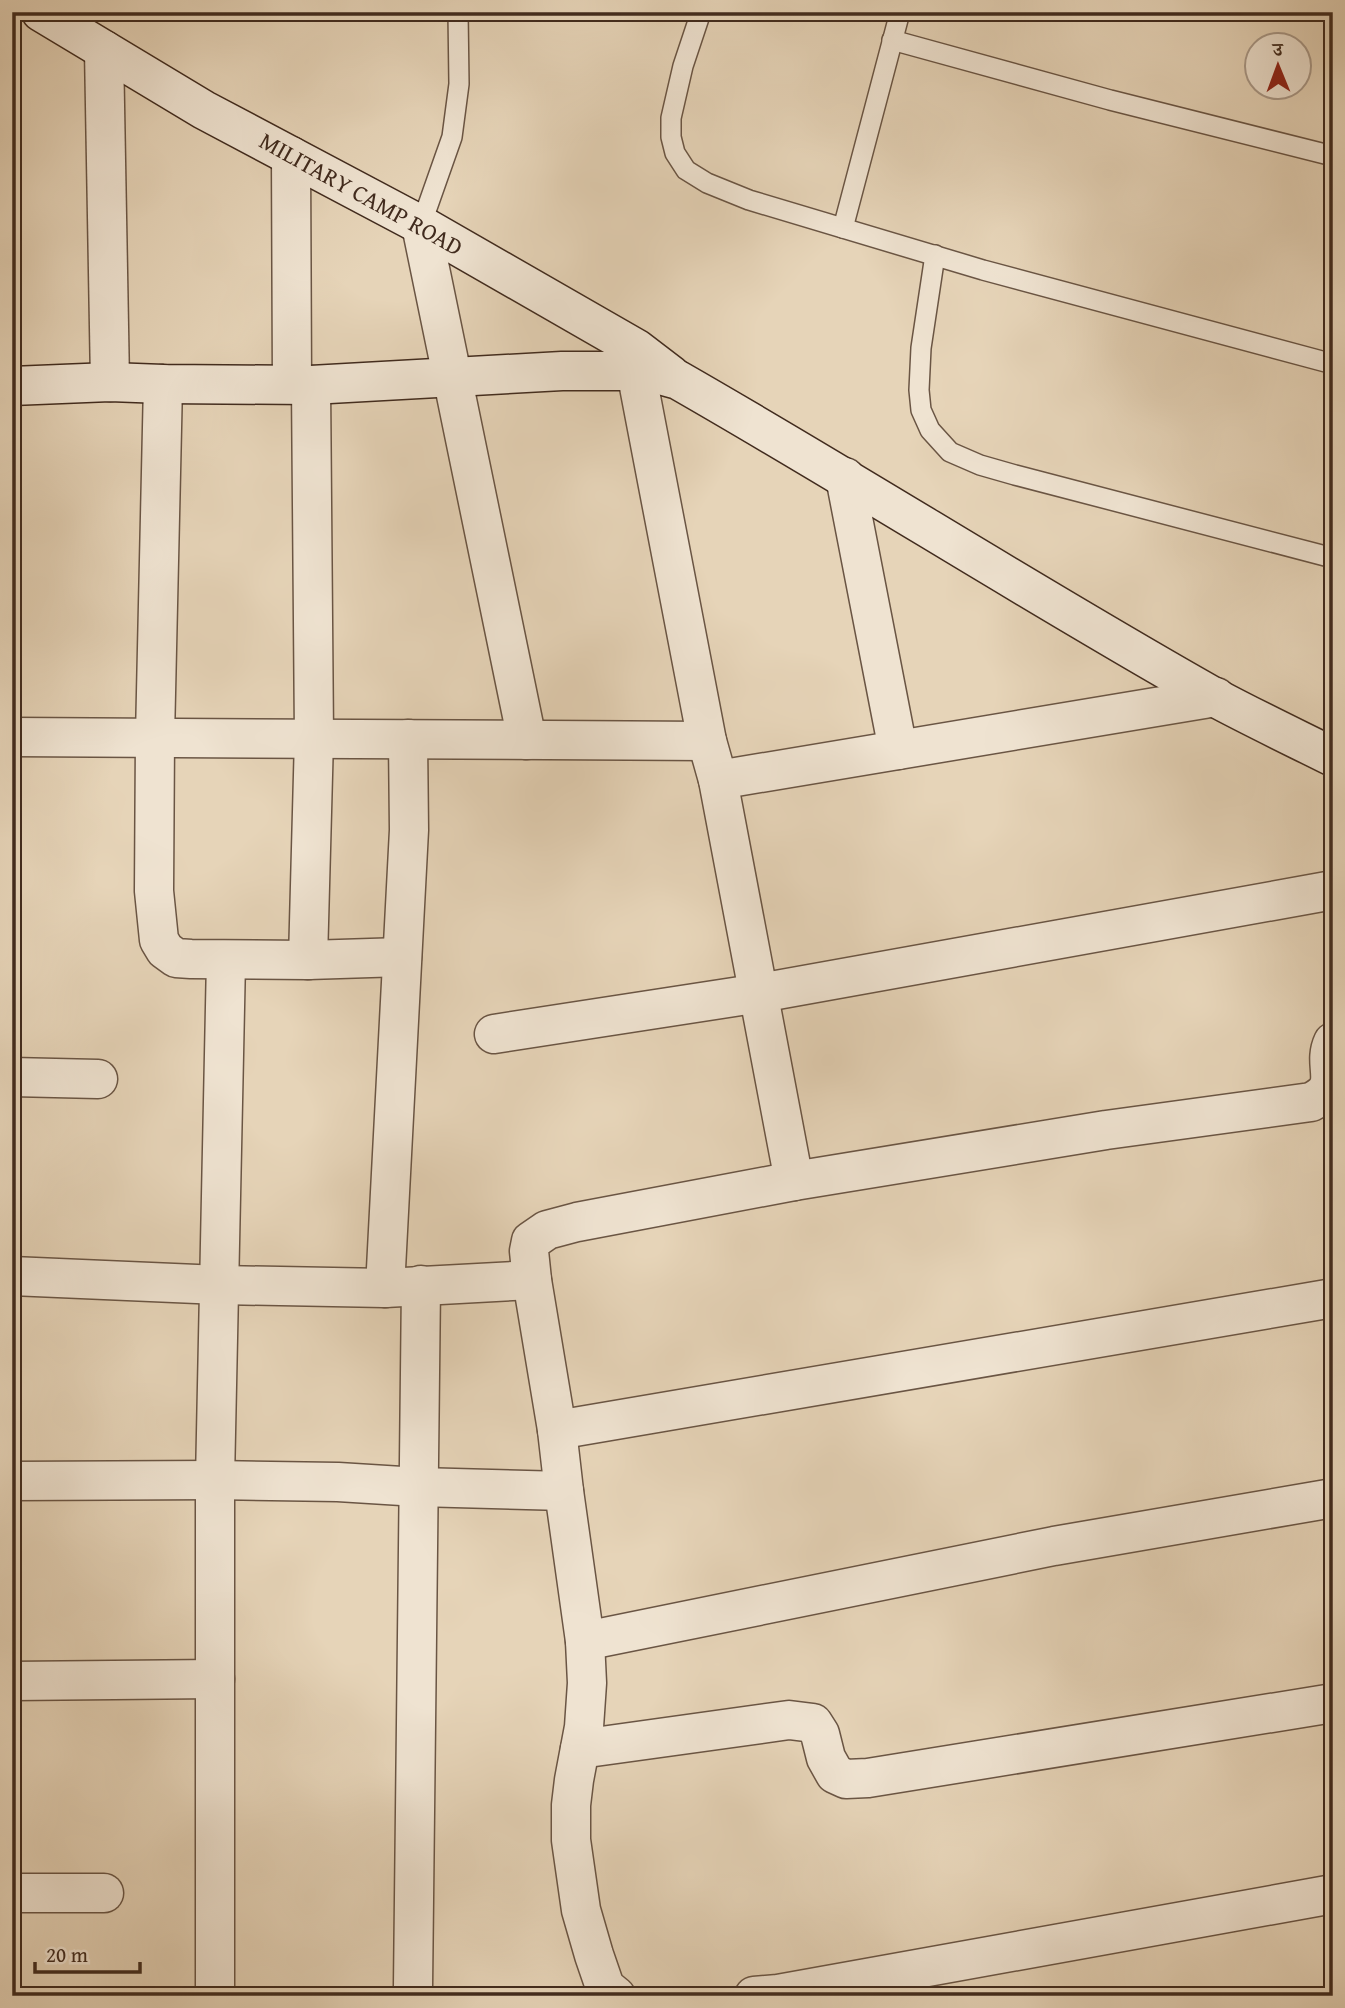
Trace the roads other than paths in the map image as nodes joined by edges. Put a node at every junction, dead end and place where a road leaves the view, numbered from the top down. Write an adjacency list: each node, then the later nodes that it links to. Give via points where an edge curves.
1 (41, 12): 6 (street, MILITARY CAMP ROAD)
2 (458, 12): 9 (lane, via 459,83 452,137)
3 (701, 12): 10 (lane, via 671,118 675,153 687,170 707,183)
4 (900, 12): 5 (lane)
5 (892, 40): 8 (lane); 10 (lane)
6 (104, 50): 7 (street, MILITARY CAMP ROAD); 16 (street)
7 (291, 156): 9 (street, MILITARY CAMP ROAD); 18 (street)
8 (1333, 156)
9 (421, 225): 14 (street); 15 (street, MILITARY CAMP ROAD, via 637,349)
10 (843, 228): 11 (lane)
11 (935, 256): 12 (lane); 21 (lane, via 919,390 930,430 950,452 1015,475)
12 (1333, 364)
13 (636, 372): 14 (street); 15 (street); 28 (street)
14 (452, 376): 18 (street); 27 (street)
15 (678, 380): 20 (street)
16 (110, 382): 17 (street); 19 (street)
17 (163, 384): 18 (street); 24 (street)
18 (302, 385): 25 (street)
19 (12, 386)
20 (845, 478): 22 (street); 29 (street)
21 (1333, 558)
22 (1216, 697): 29 (street); 30 (street)
23 (12, 737): 24 (street)
24 (155, 737): 25 (street); 34 (street, via 154,891 159,940 177,958)
25 (314, 738): 26 (street); 35 (street)
26 (408, 739): 27 (street); 33 (street, via 409,830)
27 (527, 740): 28 (street)
28 (708, 741): 31 (street)
29 (898, 750): 31 (street)
30 (1333, 757)
31 (718, 779): 36 (street)
32 (1333, 890): 36 (street)
33 (402, 957): 35 (street); 45 (street)
34 (226, 960): 35 (street); 44 (street)
35 (308, 960)
36 (760, 993): 37 (street); 41 (street)
37 (494, 1034)
38 (1333, 1042): 41 (street, via 1330,1087 1311,1102)
39 (12, 1077): 40 (street)
40 (98, 1079)
41 (794, 1181): 43 (street, via 547,1230 531,1241)
42 (12, 1276): 44 (street)
43 (532, 1280): 45 (street); 47 (street)
44 (220, 1284): 45 (street); 49 (street)
45 (403, 1287): 50 (street)
46 (1333, 1298): 47 (street)
47 (557, 1430): 51 (street)
48 (12, 1480): 49 (street)
49 (215, 1480): 50 (street); 54 (street)
50 (418, 1487): 51 (street); 61 (street)
51 (564, 1491): 53 (street)
52 (1333, 1499): 53 (street, via 1054,1546)
53 (585, 1641): 57 (street, via 586,1703)
54 (215, 1679): 55 (street); 62 (street)
55 (12, 1681)
56 (1333, 1703): 57 (street, via 869,1778 846,1779 835,1774 820,1734 813,1723 802,1721)
57 (580, 1749): 64 (street, via 571,1804 571,1840 581,1910 606,1987)
58 (12, 1893): 59 (street)
59 (104, 1893)
60 (1333, 1894): 63 (street)
61 (413, 1987)
62 (215, 1992)
63 (770, 1995)
64 (617, 1996)

